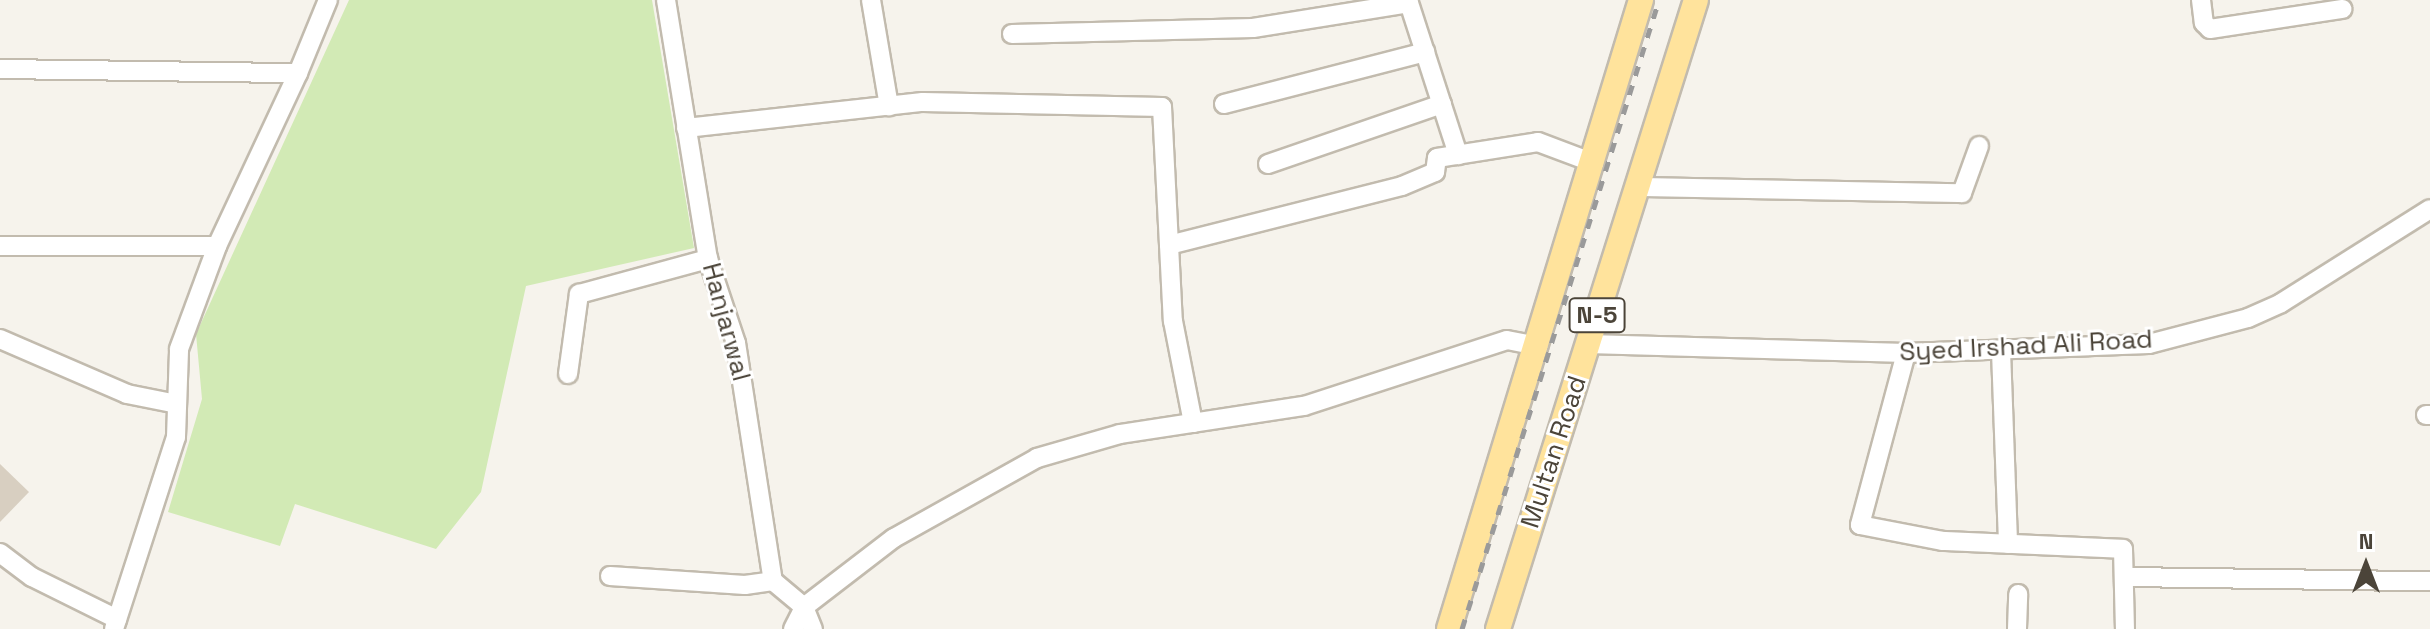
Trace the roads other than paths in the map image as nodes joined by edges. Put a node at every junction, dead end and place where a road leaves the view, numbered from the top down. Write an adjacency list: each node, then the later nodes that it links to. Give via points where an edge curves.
1 (328, 0): 11 (street)
2 (666, 0): 15 (street, Hanjarwal)
3 (871, 0): 14 (street)
4 (1641, 0): 18 (main road, Multan Road / N-5)
5 (1696, 0): 20 (main road, Multan Road / N-5)
6 (2201, 0): 7 (street, via 2210,29)
7 (2343, 9)
8 (1012, 34): 9 (street, via 1253,28 1409,3)
9 (1425, 52): 12 (street); 13 (street)
10 (0, 69): 11 (street)
11 (298, 73): 24 (street)
12 (1224, 104)
13 (1442, 104): 17 (street); 19 (street)
14 (889, 106): 15 (street); 22 (street, via 1162,107)
15 (686, 128): 25 (street, Hanjarwal)
16 (1979, 146): 20 (street, via 1962,193)
17 (1458, 155): 18 (street, via 1538,142); 22 (street, via 1437,158 1435,172 1402,186)
18 (1594, 163): 28 (main road, Multan Road / N-5)
19 (1268, 164)
20 (1639, 187): 27 (main road, Multan Road / N-5)
21 (2430, 209): 29 (street, Syed Irshad Ali Road, via 2248,318 2149,344)
22 (1169, 245): 33 (street, via 1173,321)
23 (0, 246): 24 (street)
24 (217, 246): 32 (street, via 179,349)
25 (708, 259): 31 (street, via 579,294); 40 (street, Hanjarwal, via 736,343)
26 (0, 339): 32 (street, via 127,394)
27 (1588, 344): 30 (street, Syed Irshad Ali Road); 35 (main road, Multan Road / N-5)
28 (1538, 346): 33 (street, via 1507,340 1304,406); 34 (main road, Multan Road / N-5)
29 (2001, 351): 30 (street, Syed Irshad Ali Road); 36 (street)
30 (1906, 353): 36 (street, via 1860,525 1943,541)
31 (568, 374)
32 (177, 404): 44 (street, via 176,437)
33 (1193, 423): 43 (street, via 1120,434 1037,458 894,538)
34 (1496, 482): 35 (main road); 47 (main road, Multan Road / N-5)
35 (1539, 496): 48 (main road, Multan Road / N-5)
36 (2008, 544): 39 (street, via 2123,549)
37 (0, 553): 44 (street)
38 (610, 576): 40 (street, via 745,585)
39 (2125, 577): 41 (street); 50 (street)
40 (773, 581): 43 (street)
41 (2430, 581)
42 (2018, 594): 49 (street)
43 (804, 607): 45 (street); 46 (street)
44 (116, 624)
45 (793, 629)
46 (813, 629)
47 (1449, 629)
48 (1498, 629)
49 (2017, 629)
50 (2125, 629)

